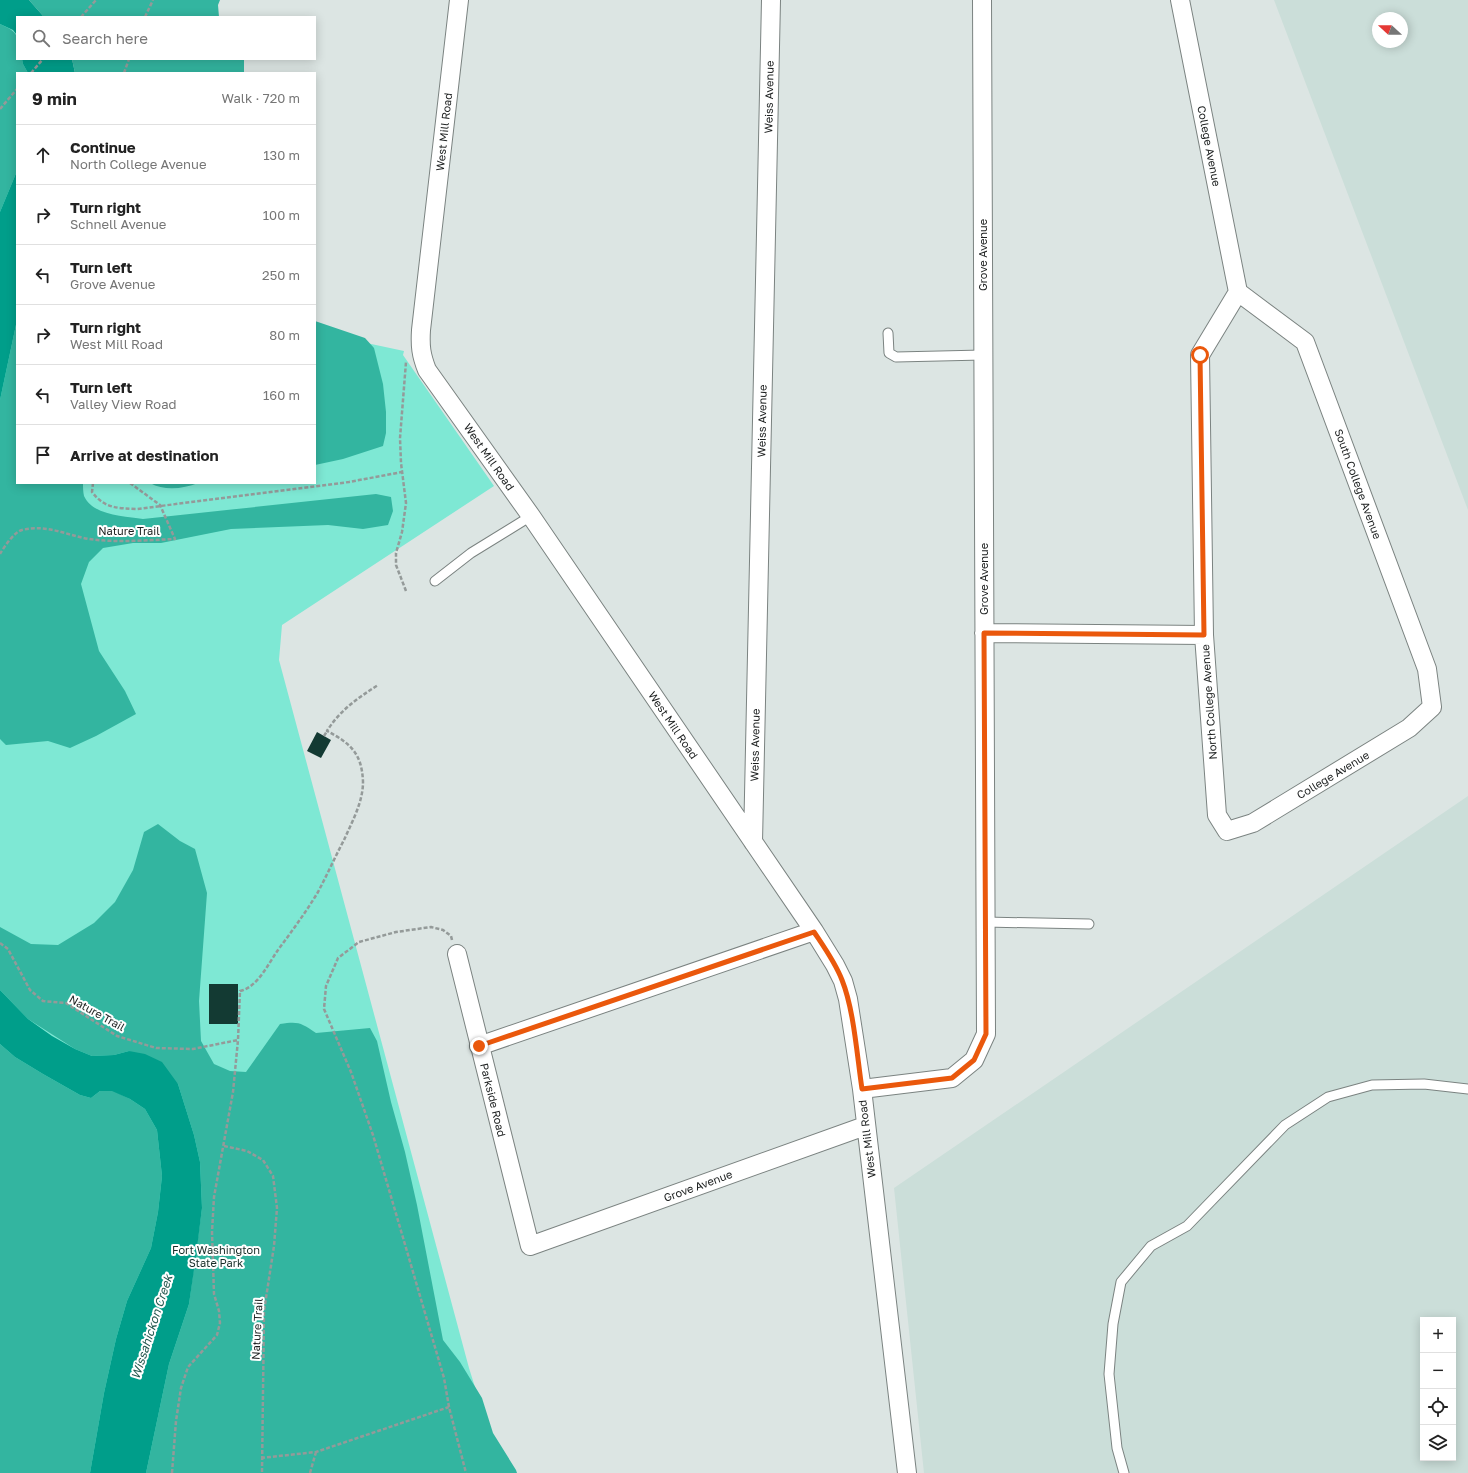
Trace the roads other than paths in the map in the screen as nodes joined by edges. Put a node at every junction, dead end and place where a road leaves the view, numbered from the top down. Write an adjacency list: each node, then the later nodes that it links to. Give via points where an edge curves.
1 (459, 0): 8 (street, West Mill Road, via 420,345 427,370)
2 (772, 0): 14 (street, Weiss Avenue)
3 (982, 0): 7 (street, Grove Avenue)
4 (1180, 0): 5 (street, College Avenue)
5 (1238, 292): 11 (street, North College Avenue, via 1200,355); 12 (street, South College Avenue, via 1305,342 1427,669)
6 (888, 333): 7 (lane, via 889,353 896,357)
7 (983, 356): 10 (street, Grove Avenue)
8 (531, 516): 9 (lane, via 471,553); 14 (street, West Mill Road)
9 (435, 581)
10 (984, 633): 11 (street); 15 (street, Grove Avenue)
11 (1204, 635): 13 (street, North College Avenue, via 1217,815)
12 (1432, 707): 13 (street, College Avenue, via 1409,728 1260,819)
13 (1227, 831)
14 (753, 842): 17 (street, West Mill Road)
15 (985, 922): 16 (lane); 20 (street, Grove Avenue, via 986,1034 974,1060 952,1078)
16 (1089, 924)
17 (814, 932): 19 (street); 20 (street, West Mill Road, via 843,980)
18 (457, 954): 19 (street, Parkside Road)
19 (479, 1046): 23 (street, Parkside Road)
20 (862, 1089): 22 (street, West Mill Road)
21 (1468, 1089): 25 (lane, via 1424,1084 1372,1085 1328,1096 1285,1126 1187,1226 1152,1246 1121,1282 1113,1324 1109,1374 1117,1448)
22 (866, 1126): 23 (street, Grove Avenue); 24 (street, West Mill Road)
23 (530, 1246)
24 (907, 1473)
25 (1124, 1473)

